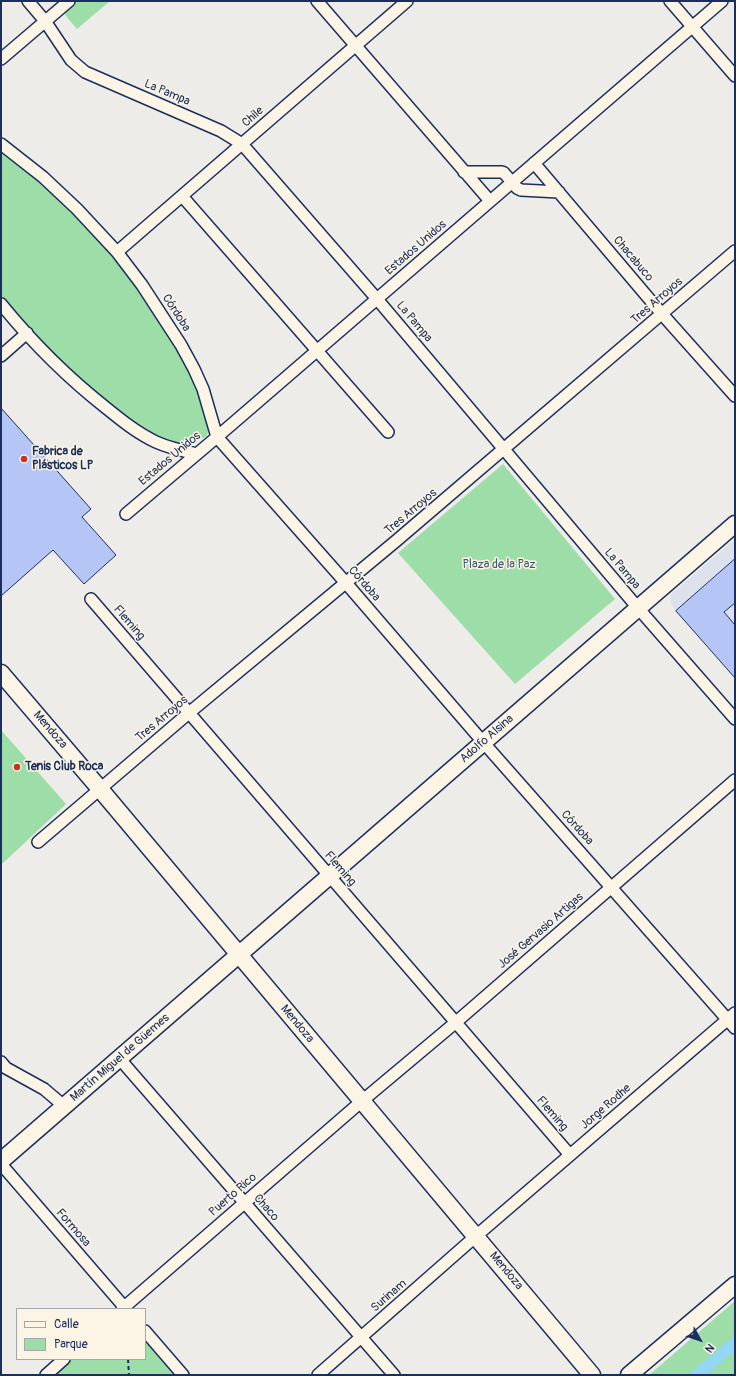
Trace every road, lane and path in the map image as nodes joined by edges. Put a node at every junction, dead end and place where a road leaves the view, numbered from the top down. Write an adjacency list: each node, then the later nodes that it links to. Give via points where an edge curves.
1 (28, 1): 7 (street, La Pampa)
2 (69, 1): 7 (street)
3 (317, 1): 9 (street)
4 (407, 1): 9 (street, Chile)
5 (670, 1): 8 (street)
6 (722, 1): 8 (street, Estados Unidos)
7 (45, 21): 10 (street); 13 (street, La Pampa, via 71,60 85,72 221,131)
8 (692, 27): 11 (street); 14 (street, Estados Unidos)
9 (355, 45): 13 (street, Chile); 15 (street)
10 (1, 59)
11 (735, 76)
12 (1, 144): 21 (street, Córdoba, via 43,177 77,209)
13 (242, 144): 18 (street, Chile); 22 (street, La Pampa)
14 (534, 163): 16 (street, Estados Unidos); 17 (street, Chacabuco)
15 (464, 172): 16 (street, via 502,172); 19 (street)
16 (512, 182): 17 (street, via 521,190); 19 (street, Estados Unidos)
17 (559, 192): 24 (street, Chacabuco)
18 (182, 196): 21 (street, Chile); 26 (street)
19 (490, 201): 22 (street, Estados Unidos)
20 (735, 250): 24 (street, Tres Arroyos)
21 (116, 252): 30 (street, Córdoba, via 142,285 181,345 203,389)
22 (377, 299): 26 (street, Estados Unidos); 31 (street, La Pampa)
23 (1, 304): 25 (street)
24 (662, 314): 28 (street, Chacabuco); 31 (street, Tres Arroyos)
25 (27, 333): 27 (street); 32 (street, via 77,385 126,423 156,442)
26 (317, 351): 29 (street); 30 (street, Estados Unidos)
27 (1, 356)
28 (735, 396)
29 (388, 432)
30 (217, 436): 32 (street, Estados Unidos); 35 (street, Córdoba)
31 (504, 449): 35 (street, Tres Arroyos); 37 (street, La Pampa)
32 (197, 454): 33 (street, Estados Unidos)
33 (126, 514)
34 (735, 524): 37 (main road, Adolfo Alsina)
35 (346, 583): 39 (street, Tres Arroyos); 41 (street, Córdoba)
36 (91, 599): 39 (street, Fleming)
37 (638, 608): 40 (street, La Pampa); 41 (main road, Adolfo Alsina)
38 (1, 673): 43 (main road, Mendoza)
39 (190, 712): 43 (street, Tres Arroyos); 45 (street, Fleming)
40 (735, 719)
41 (483, 742): 45 (main road, Adolfo Alsina); 46 (street, Córdoba)
42 (735, 780): 46 (street, José Gervasio Artigas)
43 (100, 789): 44 (street, Tres Arroyos); 47 (main road, Mendoza)
44 (38, 842)
45 (329, 876): 47 (main road, Adolfo Alsina); 49 (street, Fleming)
46 (611, 887): 48 (street, Córdoba); 49 (street, José Gervasio Artigas)
47 (238, 954): 50 (main road, Martín Miguel de Güemes); 52 (main road, Mendoza)
48 (733, 1020): 54 (street, Jorge Rodhe)
49 (456, 1022): 52 (street, José Gervasio Artigas); 54 (street, Fleming)
50 (119, 1058): 53 (main road, Martín Miguel de Güemes); 56 (street, Chaco)
51 (1, 1062): 53 (street, via 6,1068 44,1089)
52 (362, 1101): 56 (street, Puerto Rico); 57 (main road, Mendoza)
53 (64, 1106): 55 (main road, Martín Miguel de Güemes)
54 (570, 1155): 57 (street, Jorge Rodhe)
55 (1, 1163): 59 (street, Formosa)
56 (244, 1203): 59 (street, Puerto Rico); 61 (street, Chaco)
57 (476, 1236): 61 (street, Surinam); 69 (main road, Mendoza)
58 (735, 1285): 70 (main road)
59 (124, 1308)
60 (146, 1332): 66 (street)
61 (361, 1337): 67 (street, Surinam); 68 (street, Chaco)
62 (63, 1360): 64 (street)
63 (128, 1360): 65 (path)
64 (46, 1375)
65 (129, 1375)
66 (183, 1375)
67 (318, 1375)
68 (394, 1375)
69 (592, 1375)
70 (629, 1375)

